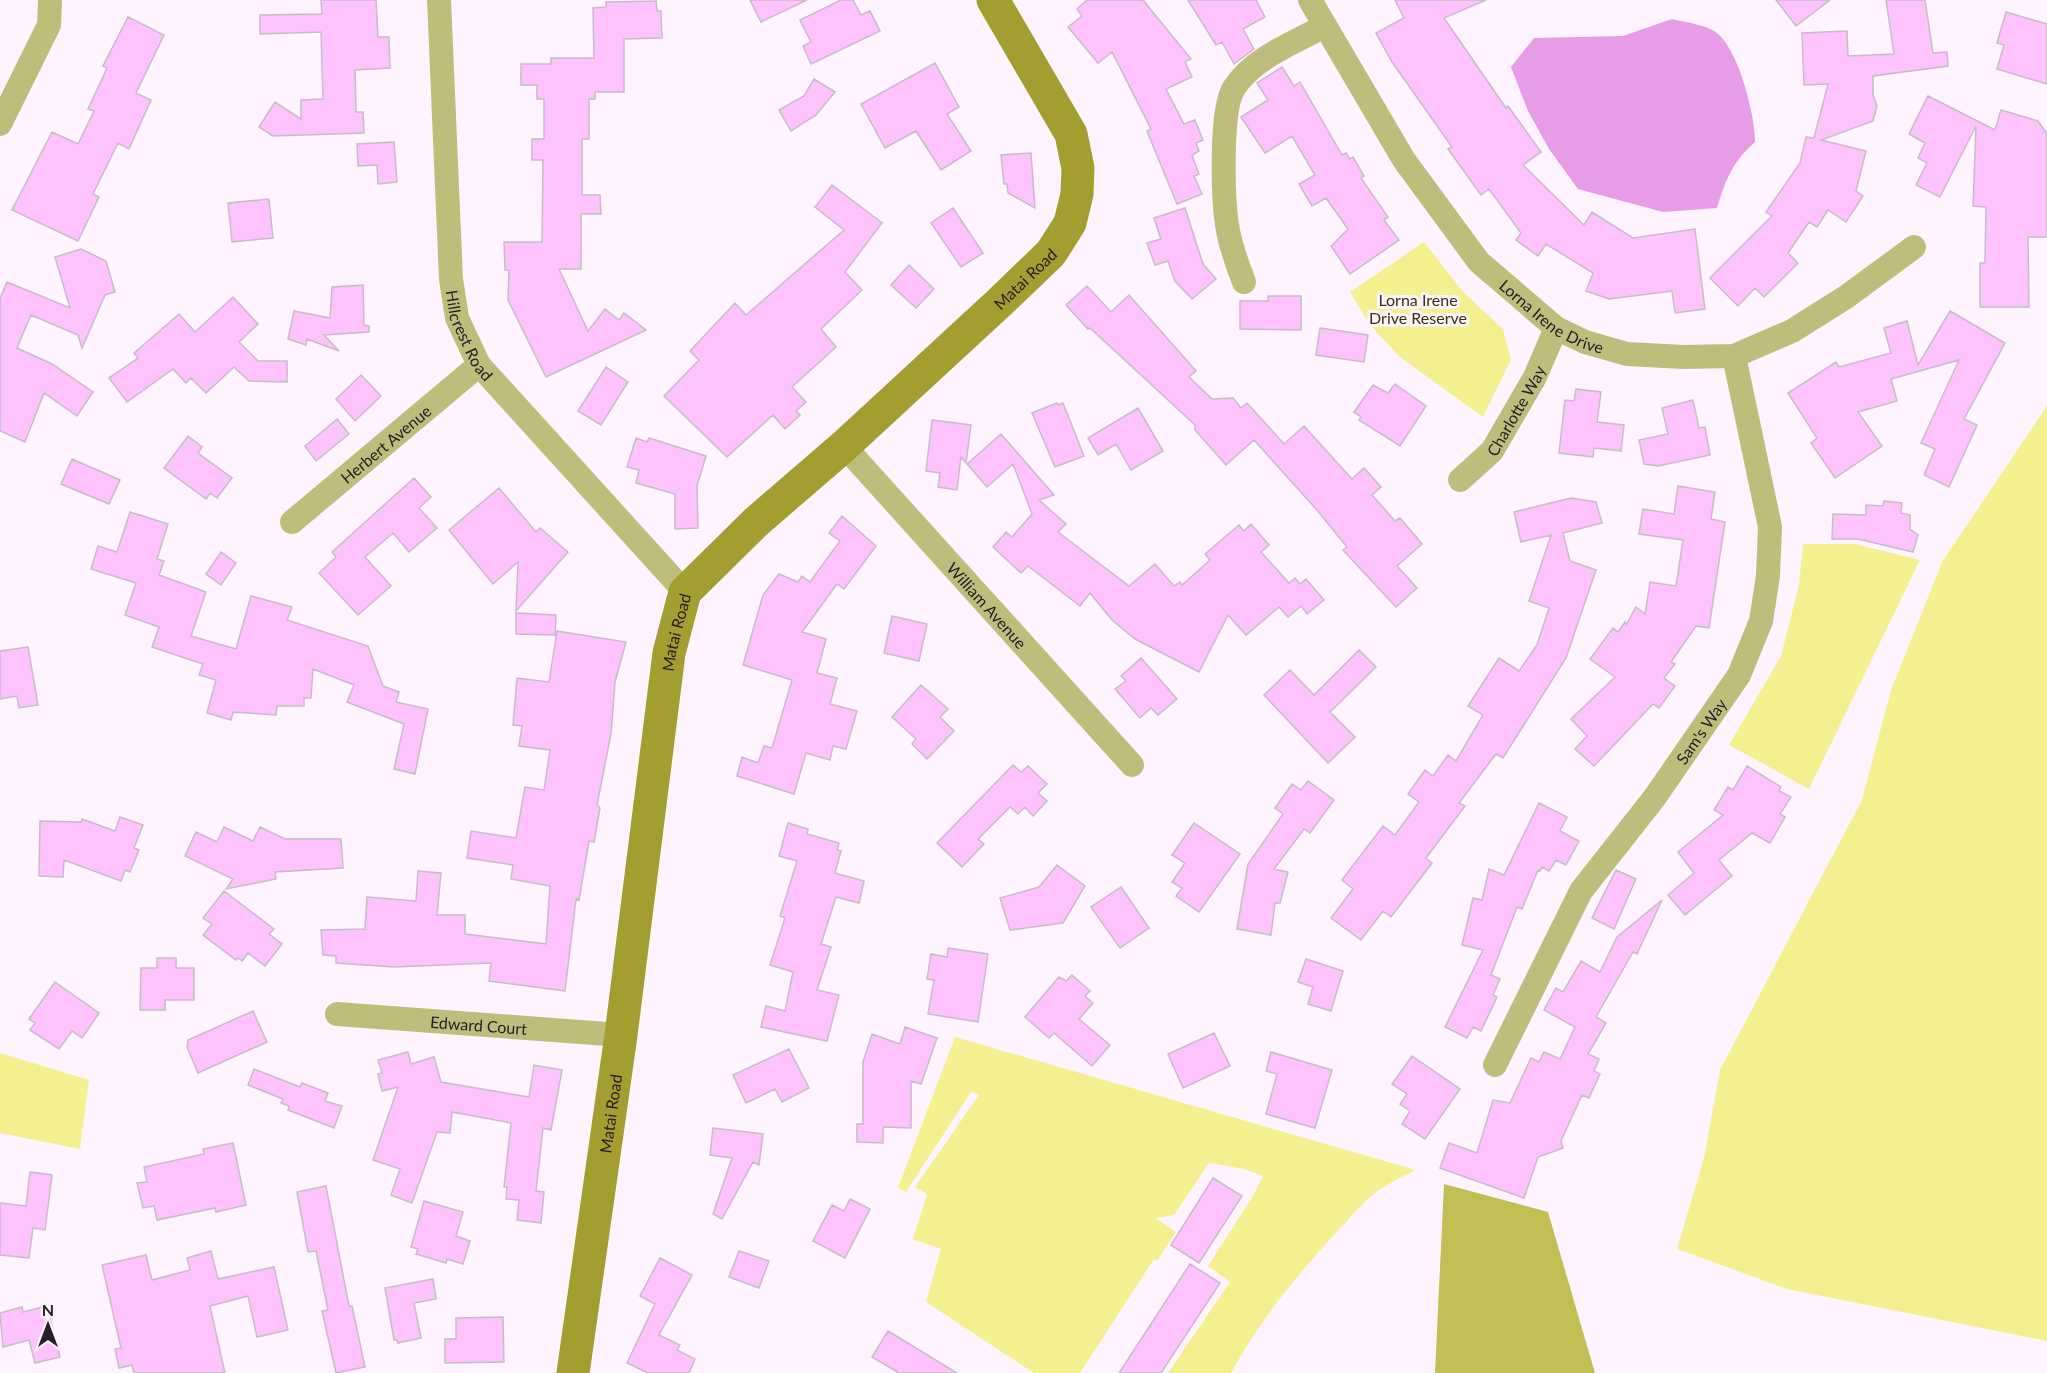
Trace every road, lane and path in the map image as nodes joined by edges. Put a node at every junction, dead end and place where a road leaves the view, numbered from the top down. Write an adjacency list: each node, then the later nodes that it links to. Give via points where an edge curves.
1 (50, 0): 6 (street, via 49,25)
2 (439, 0): 11 (street, Hillcrest Road, via 451,279 457,318)
3 (993, 0): 12 (street, Matai Road, via 1071,134 1078,168 1070,223 1050,253)
4 (1310, 0): 5 (street, Lorna Irene Drive)
5 (1324, 26): 8 (street, via 1257,66 1239,81 1230,96 1225,207); 9 (street, Lorna Irene Drive, via 1404,160 1479,262)
6 (0, 124)
7 (1914, 247): 10 (street, Lorna Irene Drive, via 1792,331)
8 (1244, 282)
9 (1556, 328): 10 (street, Lorna Irene Drive, via 1585,342 1626,354); 13 (street, Charlotte Way, via 1535,377 1492,452)
10 (1734, 356): 19 (street, Sam's Way, via 1770,527 1761,621 1739,675 1655,797 1581,891)
11 (479, 365): 14 (street, Herbert Avenue); 15 (street, Hillcrest Road)
12 (844, 446): 15 (street, Matai Road, via 756,522); 16 (street, William Avenue)
13 (1460, 480)
14 (292, 522)
15 (685, 592): 18 (street, Matai Road, via 669,653)
16 (1132, 765)
17 (337, 1014): 18 (street, Edward Court)
18 (621, 1035): 20 (street, Matai Road)
19 (1495, 1065)
20 (573, 1373)

